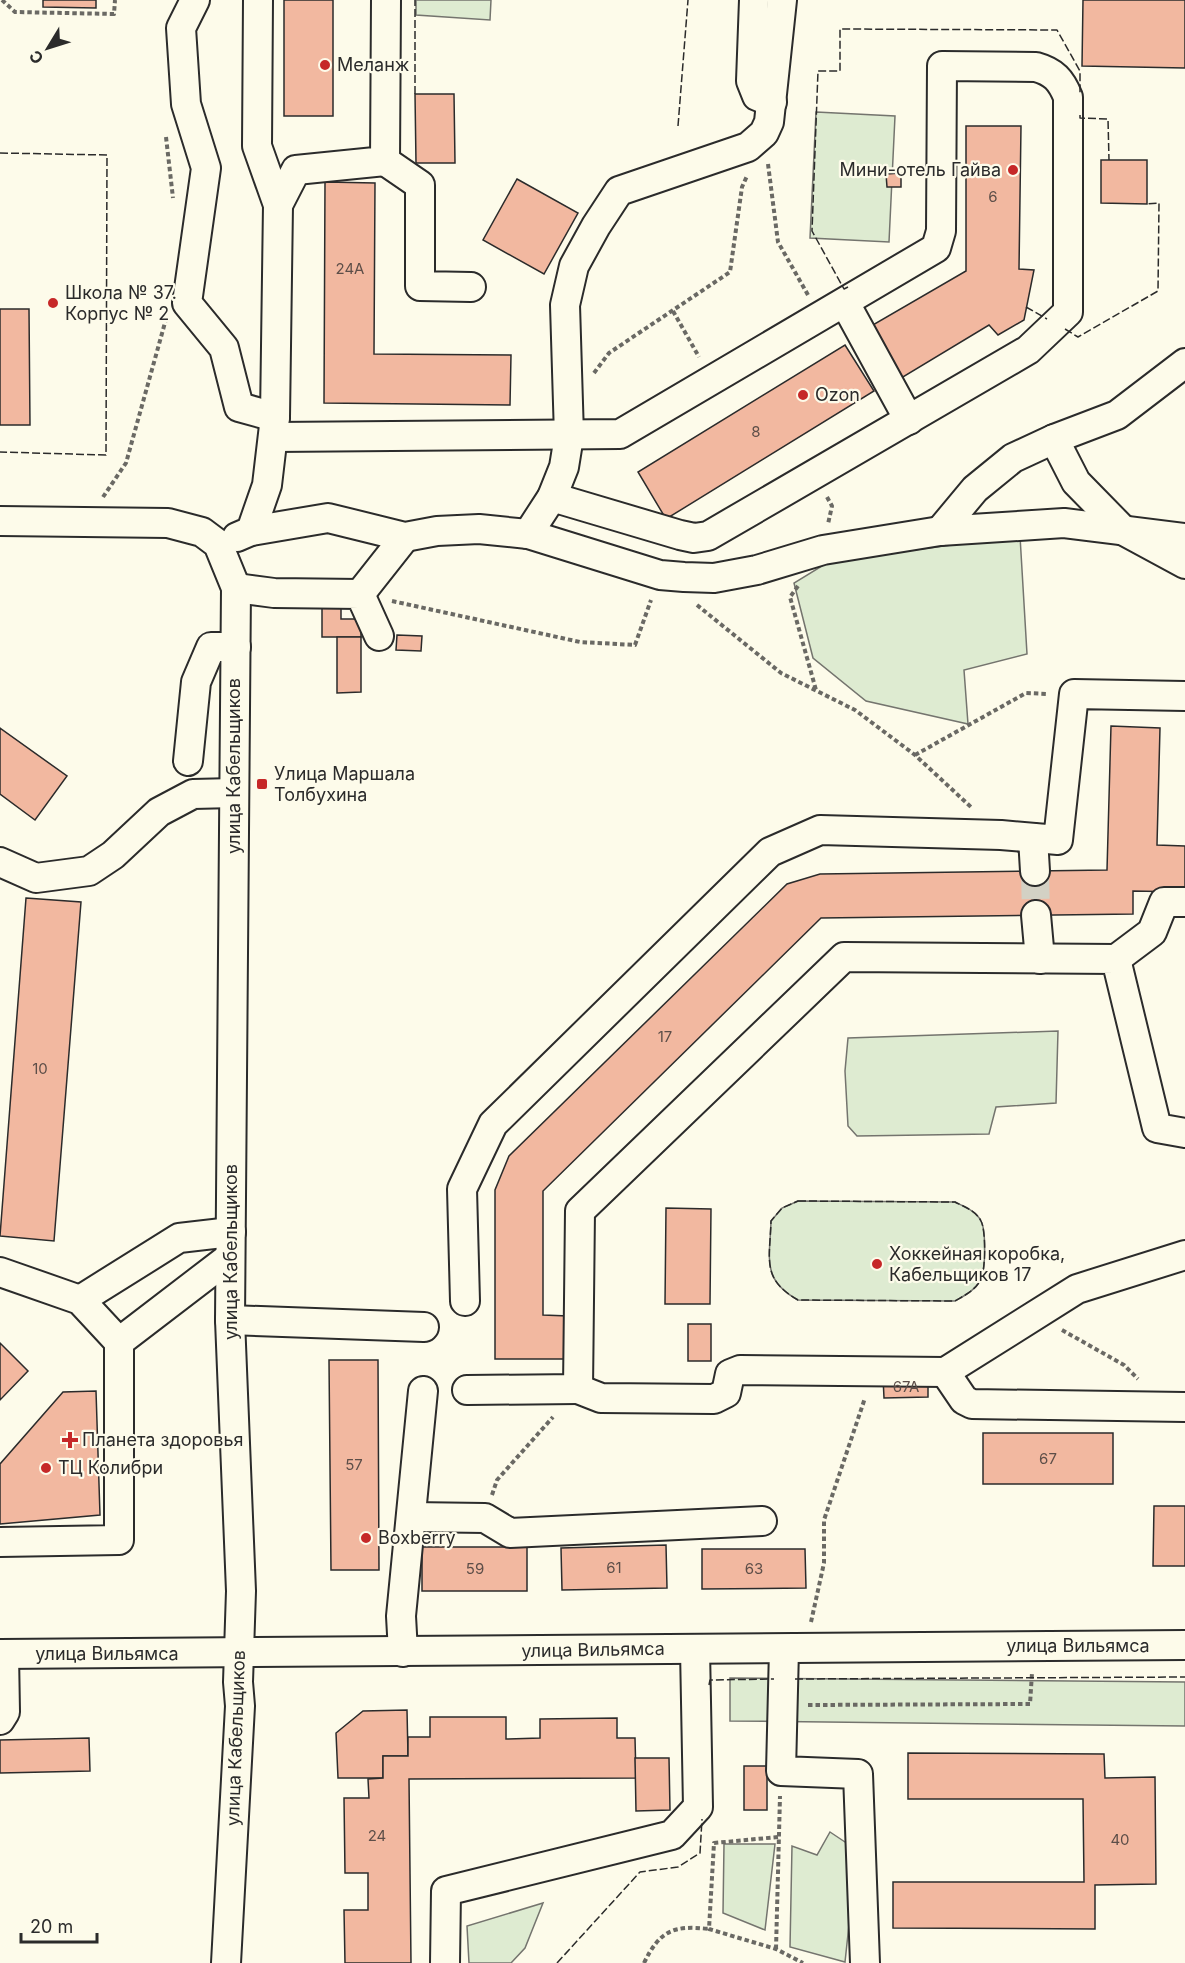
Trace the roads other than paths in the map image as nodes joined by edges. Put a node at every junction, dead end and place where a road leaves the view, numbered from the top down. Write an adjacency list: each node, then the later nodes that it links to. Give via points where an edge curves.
1 (195, 0): 13 (street, via 181,28 186,104 206,168 187,303 224,348 239,407)
2 (258, 0): 8 (street, via 257,146)
3 (386, 0): 7 (street)
4 (754, 0): 6 (street, via 751,81 757,96)
5 (782, 0): 6 (street)
6 (772, 102): 14 (street, via 764,133 748,147 619,191 596,226 572,276 565,305)
7 (385, 161): 8 (street, via 296,170); 9 (street, via 420,185 420,286)
8 (278, 205): 13 (street)
9 (471, 287)
10 (845, 303): 12 (street); 12 (street, via 929,253 940,241 942,66 1036,67 1061,81 1068,97 1068,312 1028,350); 14 (street, via 620,434)
11 (1185, 363): 15 (street, via 1117,416)
12 (909, 420): 16 (street, via 708,536 680,535)
13 (275, 427): 14 (street); 18 (street, via 267,485)
14 (569, 436): 16 (street, via 564,467)
15 (1054, 439): 19 (street, via 1013,458 975,489); 20 (street, via 1076,482)
16 (552, 496): 21 (street)
17 (0, 521): 24 (street, via 168,523 202,532)
18 (251, 531): 22 (street, via 328,518); 24 (street)
19 (940, 531): 20 (street, via 1064,523); 21 (street, via 823,550 714,578 660,575)
20 (1124, 531): 23 (street); 25 (street)
21 (528, 534): 22 (street, via 437,531)
22 (405, 537): 27 (street)
23 (1185, 538)
24 (218, 544): 26 (street, улица Кабельщиков)
25 (1185, 564)
26 (236, 588): 27 (street, via 274,593); 29 (street, улица Кабельщиков)
27 (360, 594): 28 (street)
28 (379, 636)
29 (236, 647): 31 (street, улица Кабельщиков); 32 (street, via 211,647 196,682)
30 (1185, 696): 35 (street, via 1074,694 1058,840)
31 (235, 740): 32 (street, via 209,744); 33 (street, улица Кабельщиков)
32 (188, 761): 34 (street)
33 (234, 794): 34 (street, via 193,794); 43 (street, улица Кабельщиков)
34 (169, 807): 36 (street, via 89,871 36,878)
35 (1033, 838): 37 (street); 47 (street, via 820,830 770,852 493,1124 462,1189)
36 (0, 862)
37 (1035, 871)
38 (1185, 902): 41 (street, via 1164,902 1152,932)
39 (1036, 915): 40 (street)
40 (1040, 958): 41 (street); 52 (street, via 844,957 580,1211)
41 (1116, 960): 42 (street, via 1157,1128)
42 (1185, 1134)
43 (231, 1245): 46 (street, via 179,1238); 48 (street, улица Кабельщиков); 50 (street)
44 (1185, 1255): 51 (street, via 1077,1289)
45 (0, 1272): 46 (street)
46 (80, 1299): 50 (street)
47 (465, 1301)
48 (230, 1320): 49 (street); 63 (street, улица Кабельщиков, via 241,1591)
49 (424, 1327)
50 (119, 1342): 58 (street, via 119,1540)
51 (945, 1372): 52 (street, via 740,1370 730,1374 726,1393 714,1399 601,1398); 55 (street, via 964,1401 972,1404)
52 (578, 1389): 53 (street)
53 (466, 1390)
54 (423, 1391): 56 (street)
55 (1176, 1407)
56 (411, 1517): 57 (street, via 485,1518 510,1533); 62 (street, via 401,1616)
57 (762, 1521)
58 (0, 1542)
59 (1185, 1645): 61 (street, улица Вильямса)
60 (695, 1649): 61 (street, улица Вильямса); 62 (street, улица Вильямса); 67 (street, via 698,1806 672,1835 446,1891)
61 (784, 1649): 68 (street, via 781,1771 858,1774)
62 (404, 1652): 63 (street, улица Вильямса)
63 (239, 1653): 64 (street, улица Вильямса); 66 (street, улица Кабельщиков, via 240,1706)
64 (2, 1654): 65 (street, via 5,1712)
65 (0, 1720)
66 (226, 1963)
67 (445, 1963)
68 (865, 1963)

